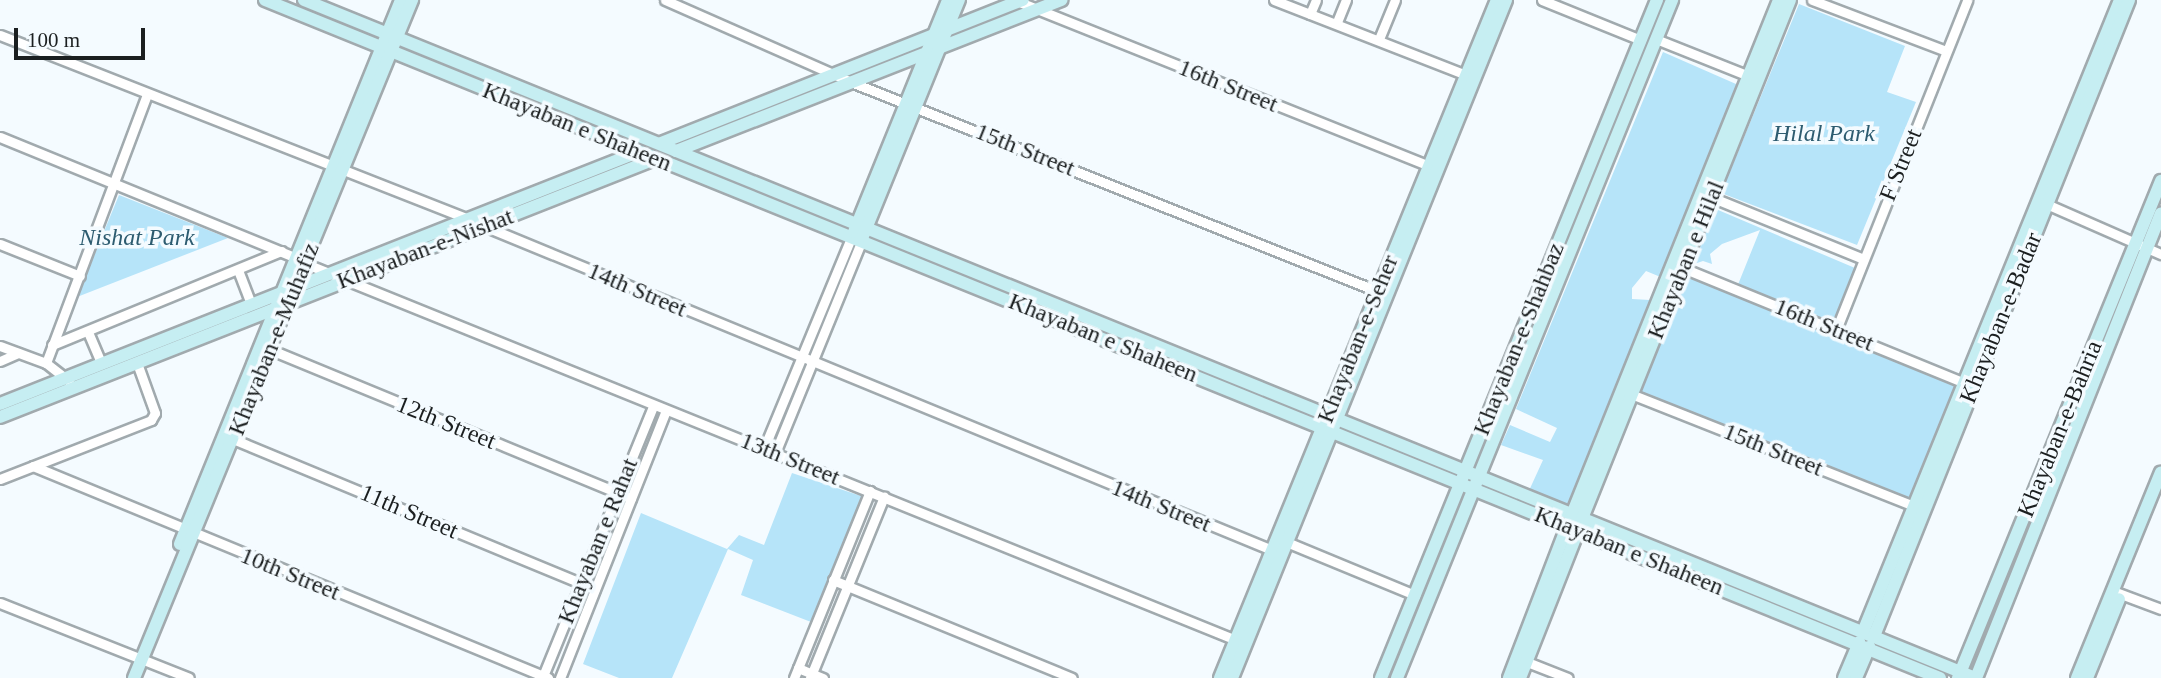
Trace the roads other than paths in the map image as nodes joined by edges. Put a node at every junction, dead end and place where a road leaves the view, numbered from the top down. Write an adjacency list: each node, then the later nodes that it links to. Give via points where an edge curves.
1 (265, 0): 34 (main road, Khayaban e Shaheen)
2 (304, 0): 29 (main road, Khayaban e Shaheen)
3 (401, 0): 29 (main road, Khayaban-e-Muhafiz)
4 (412, 0): 29 (main road, Khayaban-e-Muhafiz)
5 (665, 0): 37 (street, 15th Street)
6 (948, 0): 30 (main road)
7 (959, 0): 30 (main road)
8 (1062, 0): 25 (main road)
9 (1274, 0): 26 (street)
10 (1316, 0): 26 (street)
11 (1346, 0): 27 (street)
12 (1395, 0): 31 (street)
13 (1497, 0): 38 (main road, Khayaban-e-Seher)
14 (1506, 0): 48 (main road, Khayaban-e-Seher)
15 (1542, 0): 33 (street)
16 (1657, 0): 33 (main road, Khayaban-e-Shahbaz)
17 (1672, 0): 32 (main road, Khayaban-e-Shahbaz)
18 (1779, 0): 39 (main road)
19 (1790, 0): 39 (main road, Khayaban e Hilal)
20 (1812, 0): 35 (street)
21 (1967, 0): 35 (street, F Street)
22 (2120, 0): 53 (main road, Khayaban-e-Badar)
23 (2129, 0): 53 (main road, Khayaban-e-Badar)
24 (1019, 1): 25 (street, 16th Street); 30 (main road)
25 (1036, 10): 30 (main road); 48 (street, 16th Street)
26 (1310, 14): 27 (street)
27 (1337, 22): 31 (street)
28 (0, 35): 41 (street, 14th Street)
29 (392, 36): 34 (main road, Khayaban-e-Muhafiz); 44 (main road, Khayaban e Shaheen)
30 (938, 38): 36 (main road); 37 (main road); 42 (main road)
31 (1379, 39): 38 (street)
32 (1656, 39): 39 (street); 99 (main road, Khayaban-e-Shahbaz)
33 (1641, 40): 98 (main road, Khayaban-e-Shahbaz)
34 (387, 49): 46 (main road, Khayaban e Shaheen); 49 (main road, Khayaban-e-Muhafiz)
35 (1946, 51): 62 (street, F Street)
36 (925, 52): 40 (main road); 42 (main road)
37 (836, 74): 40 (street, 15th Street); 44 (main road)
38 (1466, 75): 48 (main road, Khayaban-e-Seher)
39 (1753, 77): 52 (main road, Khayaban e Hilal)
40 (851, 82): 42 (street, 15th Street); 45 (main road)
41 (147, 94): 49 (street, 14th Street); 51 (street)
42 (910, 104): 57 (main road); 69 (street, 15th Street)
43 (0, 137): 51 (street)
44 (661, 143): 45 (main road, Khayaban e Shaheen)
45 (676, 151): 57 (main road, Khayaban e Shaheen)
46 (638, 152): 47 (main road, Khayaban e Shaheen); 55 (main road, Khayaban-e-Nishat)
47 (655, 159): 56 (main road, Khayaban-e-Nishat); 57 (main road, Khayaban e Shaheen)
48 (1433, 167): 69 (main road, Khayaban-e-Seher)
49 (338, 170): 55 (street, 14th Street); 63 (main road, Khayaban-e-Muhafiz)
50 (2161, 181): 59 (main road, Khayaban-e-Bahria)
51 (115, 184): 60 (street); 67 (street)
52 (1706, 195): 62 (street); 64 (main road, Khayaban e Hilal)
53 (2043, 203): 59 (street); 85 (main road, Khayaban-e-Badar)
54 (2161, 214): 59 (main road, Khayaban-e-Bahria)
55 (468, 219): 56 (street, 14th Street); 66 (main road, Khayaban-e-Nishat)
56 (485, 226): 68 (main road, Khayaban-e-Nishat); 78 (street, 14th Street)
57 (859, 234): 78 (street); 83 (street); 92 (main road, Khayaban e Shaheen)
58 (0, 244): 67 (street)
59 (2141, 246): 61 (street); 124 (main road, Khayaban-e-Bahria); 144 (main road, Khayaban-e-Bahria)
60 (281, 251): 63 (street); 65 (street)
61 (2161, 254)
62 (1864, 259): 72 (street, F Street)
63 (300, 261): 66 (street, 13th Street); 70 (main road, Khayaban-e-Muhafiz)
64 (1678, 266): 72 (street, 16th Street); 87 (main road, Khayaban e Hilal)
65 (238, 270): 71 (street); 73 (street)
66 (329, 274): 68 (street, 13th Street); 70 (main road, Khayaban-e-Nishat)
67 (79, 276): 74 (street)
68 (344, 281): 70 (main road, Khayaban-e-Nishat); 89 (street, 13th Street)
69 (1382, 293): 92 (main road, Khayaban-e-Seher)
70 (285, 298): 71 (main road, Khayaban-e-Nishat); 76 (main road, Khayaban-e-Muhafiz); 82 (main road, Khayaban-e-Nishat)
71 (251, 304): 81 (main road, Khayaban-e-Nishat)
72 (1836, 330): 85 (street, 16th Street)
73 (88, 332): 74 (street); 81 (street)
74 (52, 345): 80 (street)
75 (0, 346): 77 (street)
76 (265, 348): 93 (main road, Khayaban-e-Muhafiz); 103 (street, 12th Street)
77 (18, 353): 79 (street); 80 (street)
78 (800, 359): 83 (street, 14th Street); 94 (street)
79 (0, 361)
80 (46, 363): 84 (street)
81 (101, 363): 84 (main road, Khayaban-e-Nishat)
82 (136, 363): 86 (main road, Khayaban-e-Nishat); 96 (street, via 155,413 151,420)
83 (813, 365): 95 (street); 110 (street, 14th Street)
84 (65, 378): 86 (street); 88 (main road, Khayaban-e-Nishat)
85 (1969, 385): 107 (main road, Khayaban-e-Badar)
86 (76, 387): 91 (main road, Khayaban-e-Nishat)
87 (1627, 393): 107 (street, 15th Street); 108 (main road, Khayaban e Hilal)
88 (0, 404)
89 (653, 406): 90 (street, 13th Street); 103 (street, Khayaban e Rahat)
90 (666, 410): 94 (street, 13th Street); 106 (street)
91 (0, 417)
92 (1329, 424): 98 (main road, Khayaban e Shaheen); 110 (main road, Khayaban-e-Seher)
93 (229, 438): 109 (main road, Khayaban-e-Muhafiz); 112 (street, 11th Street)
94 (764, 448): 95 (street, 13th Street)
95 (775, 453): 101 (street, 13th Street)
96 (33, 466): 100 (street); 109 (street, 10th Street)
97 (2161, 472): 115 (main road)
98 (1462, 478): 99 (main road, Khayaban e Shaheen); 102 (main road, Khayaban e Shaheen); 116 (main road, Khayaban-e-Shahbaz)
99 (1479, 478): 102 (main road, Khayaban-e-Shahbaz); 108 (main road, Khayaban e Shaheen)
100 (0, 480)
101 (870, 491): 105 (street, 13th Street); 111 (street)
102 (1475, 491): 108 (main road, Khayaban e Shaheen); 137 (main road, Khayaban-e-Shahbaz)
103 (618, 494): 106 (street, 12th Street); 112 (street, Khayaban e Rahat)
104 (2161, 494): 115 (main road)
105 (884, 497): 113 (street); 120 (street, 13th Street)
106 (631, 498): 114 (street)
107 (1920, 509): 119 (main road, Khayaban-e-Badar)
108 (1574, 524): 119 (main road, Khayaban e Shaheen); 122 (main road, Khayaban e Hilal)
109 (189, 533): 121 (main road, Khayaban-e-Muhafiz); 126 (street, 10th Street)
110 (1279, 544): 116 (street, 14th Street); 120 (main road, Khayaban-e-Seher); 135 (main road, Khayaban-e-Seher)
111 (833, 580): 113 (street); 123 (street)
112 (581, 584): 114 (street, 11th Street); 126 (street, Khayaban e Rahat)
113 (848, 586): 125 (street); 133 (street)
114 (595, 589): 130 (street)
115 (2117, 592): 118 (street); 145 (main road); 146 (main road)
116 (1415, 594): 136 (main road, Khayaban-e-Shahbaz)
117 (0, 603): 121 (street)
118 (2161, 609)
119 (1866, 639): 124 (main road, Khayaban e Shaheen); 141 (main road, Khayaban-e-Badar); 142 (main road, Khayaban-e-Badar); 143 (main road, Khayaban e Shaheen)
120 (1236, 640): 134 (main road, Khayaban-e-Seher)
121 (139, 658): 127 (main road, Khayaban-e-Muhafiz); 128 (main road, Khayaban-e-Muhafiz); 129 (street)
122 (1522, 661): 138 (main road); 139 (main road); 140 (street)
123 (798, 668): 125 (street); 131 (street)
124 (1959, 675): 144 (main road, Khayaban e Shaheen)
125 (811, 676): 132 (street)
126 (545, 677)
127 (127, 678)
128 (135, 678)
129 (189, 678)
130 (560, 678)
131 (794, 678)
132 (822, 678)
133 (1072, 678)
134 (1220, 678)
135 (1232, 678)
136 (1381, 678)
137 (1397, 678)
138 (1509, 678)
139 (1520, 678)
140 (1568, 678)
141 (1844, 678)
142 (1856, 678)
143 (1940, 678)
144 (1975, 678)
145 (2077, 678)
146 (2087, 678)

